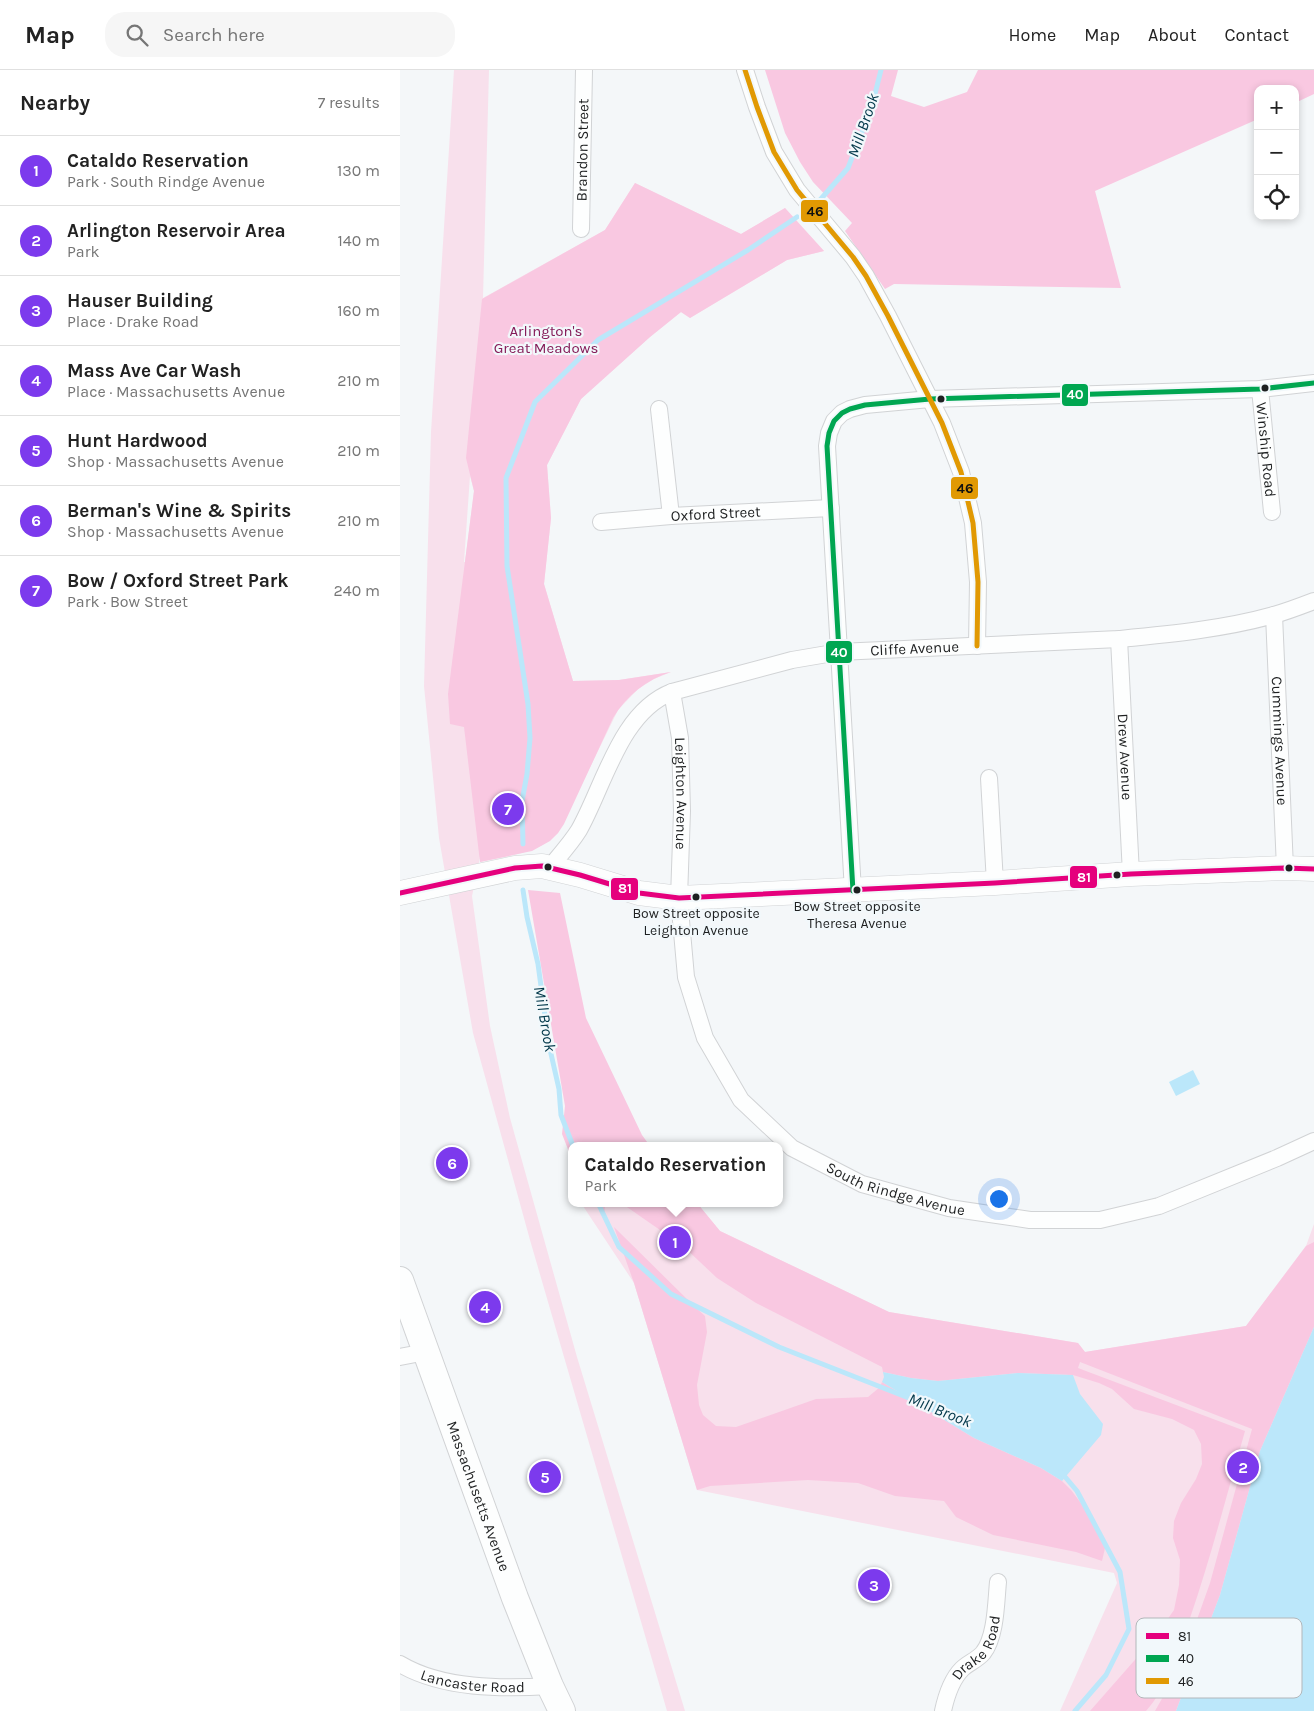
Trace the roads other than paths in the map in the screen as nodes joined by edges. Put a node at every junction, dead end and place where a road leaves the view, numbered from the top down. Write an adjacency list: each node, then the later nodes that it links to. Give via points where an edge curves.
1 (584, 70): 3 (street, Brandon Street)
2 (745, 70): 6 (street, via 774,152 797,190 866,276)
3 (581, 230)
4 (1314, 382): 5 (street)
5 (1260, 389): 6 (street); 9 (street, Winship Road)
6 (930, 399): 8 (street, via 865,405 842,413 834,421 827,446); 15 (street, via 961,472 972,523 978,582)
7 (659, 409): 10 (street)
8 (831, 508): 10 (street, Oxford Street); 16 (street)
9 (1272, 512)
10 (671, 516): 11 (street, Oxford Street)
11 (601, 522)
12 (1314, 601): 13 (street, Cliffe Avenue)
13 (1274, 615): 14 (street, Cliffe Avenue, via 1200,630); 20 (street, Cummings Avenue)
14 (1119, 639): 15 (street, Cliffe Avenue); 22 (street, Drew Avenue)
15 (977, 646): 16 (street, Cliffe Avenue)
16 (839, 652): 17 (street, Cliffe Avenue, via 792,660); 24 (street)
17 (672, 692): 19 (street, Cliffe Avenue, via 640,713 616,750 578,830); 26 (street, Leighton Avenue, via 680,738)
18 (989, 778): 23 (street)
19 (550, 867): 25 (street, via 515,868); 26 (street, via 639,893)
20 (1285, 868): 21 (street); 22 (street)
21 (1314, 869)
22 (1131, 874): 23 (street)
23 (995, 883): 24 (street)
24 (853, 891): 26 (street)
25 (400, 892)
26 (679, 898): 27 (street, South Rindge Avenue, via 686,977 704,1038 741,1100 792,1148 862,1184 949,1208 1030,1220 1100,1220 1159,1206)
27 (1314, 1141)
28 (400, 1280): 29 (main road, Massachusetts Avenue)
29 (426, 1352): 30 (street); 33 (main road, Massachusetts Avenue)
30 (400, 1357)
31 (998, 1582): 35 (street, Drake Road, via 990,1640 983,1653 956,1677)
32 (400, 1664): 33 (street, Lancaster Road, via 420,1675 446,1681 508,1688)
33 (550, 1686): 34 (main road, Massachusetts Avenue)
34 (562, 1711)
35 (943, 1711)

